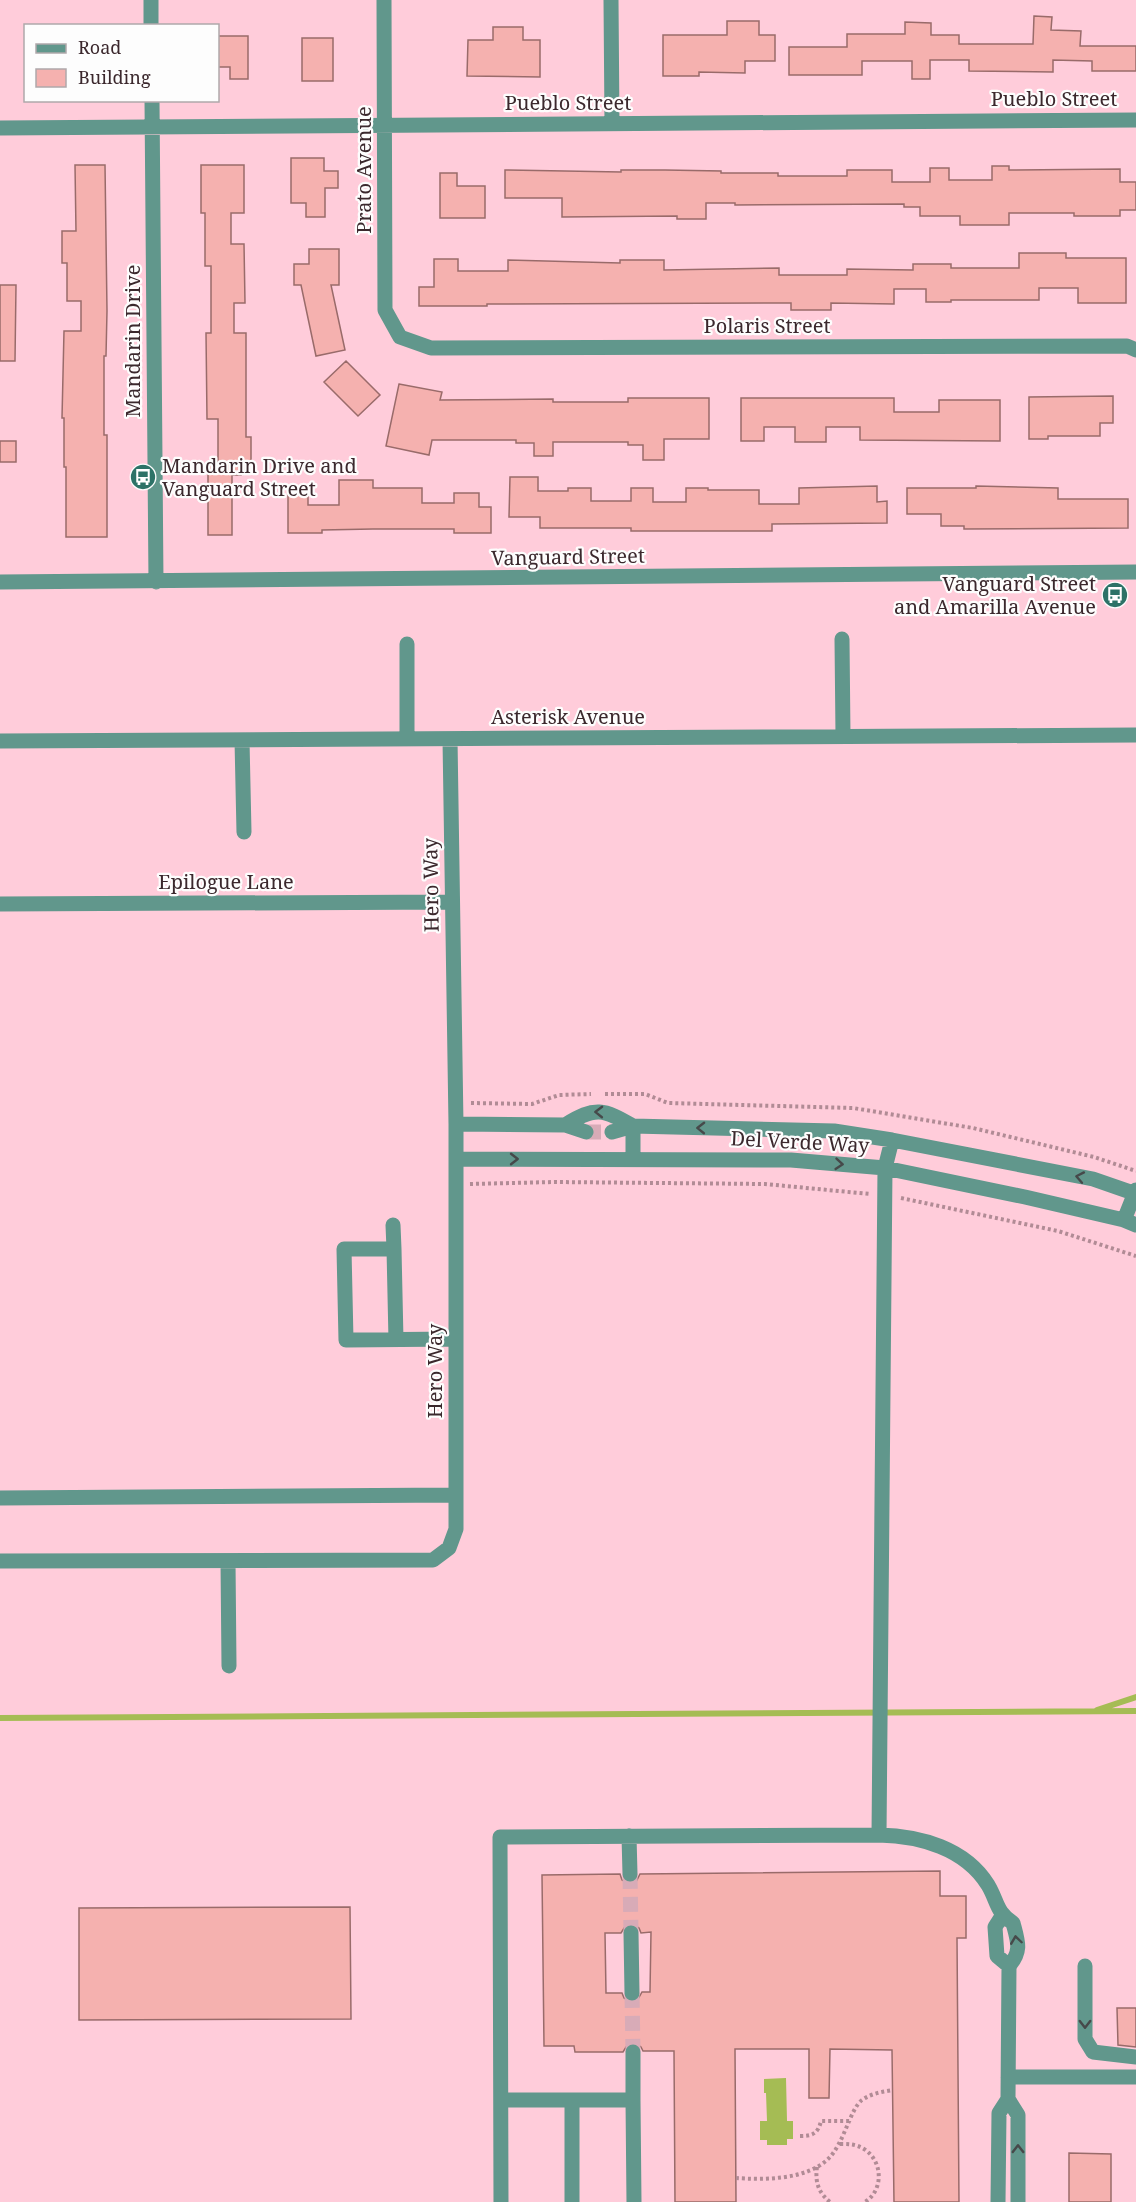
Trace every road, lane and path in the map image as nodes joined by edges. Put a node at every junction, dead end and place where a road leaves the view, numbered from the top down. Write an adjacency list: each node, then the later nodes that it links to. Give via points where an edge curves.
1 (151, 0): 4 (street)
2 (384, 0): 8 (street, Prato Avenue)
3 (611, 0): 7 (street)
4 (151, 24)
5 (152, 102): 9 (street, Mandarin Drive)
6 (1136, 120): 7 (street, Pueblo Street)
7 (612, 124): 8 (street, Pueblo Street)
8 (385, 125): 9 (street, Pueblo Street); 11 (street, Prato Avenue, via 385,310)
9 (152, 127): 10 (street, Pueblo Street); 15 (street, Mandarin Drive)
10 (0, 128)
11 (400, 337): 12 (street, Polaris Street, via 431,348 1127,346)
12 (1136, 350)
13 (1136, 572): 15 (street, Vanguard Street)
14 (0, 582): 15 (street, Vanguard Street)
15 (156, 582)
16 (842, 639): 19 (street)
17 (407, 644): 20 (street)
18 (1136, 735): 19 (street, Asterisk Avenue)
19 (843, 736): 21 (street, Asterisk Avenue)
20 (407, 739): 21 (street, Asterisk Avenue); 22 (street, Asterisk Avenue)
21 (450, 739): 25 (street, Hero Way)
22 (242, 740): 23 (street, Asterisk Avenue); 24 (street)
23 (0, 741)
24 (244, 832)
25 (452, 902): 26 (street, Epilogue Lane); 27 (street, Hero Way)
26 (0, 904)
27 (456, 1124): 28 (street, Del Verde Way); 33 (street, Hero Way)
28 (565, 1125): 29 (street, Del Verde Way, one-way to 28, via 610,1113 585,1112); 30 (street, Del Verde Way)
29 (633, 1126): 31 (street, Del Verde Way); 32 (street, Del Verde Way, one-way to 29, via 834,1131); 34 (street)
30 (586, 1132)
31 (612, 1132)
32 (892, 1140): 35 (street); 37 (street, Del Verde Way, one-way to 32, via 1093,1179)
33 (456, 1159): 34 (street, Del Verde Way, one-way to 34); 36 (street, Hero Way)
34 (633, 1160): 35 (street, Del Verde Way, one-way to 35, via 790,1160)
35 (885, 1168): 38 (street); 39 (street, Del Verde Way)
36 (456, 1184): 38 (path, via 765,1184); 43 (street, Hero Way)
37 (1136, 1192): 39 (street)
38 (885, 1195): 42 (path, via 1058,1231); 50 (street)
39 (1130, 1223)
40 (393, 1225): 41 (street)
41 (394, 1249): 44 (street); 44 (street, via 344,1249 346,1340)
42 (1136, 1256)
43 (456, 1339): 44 (street); 45 (street, Hero Way)
44 (396, 1340)
45 (456, 1495): 46 (street); 48 (street, Hero Way, via 456,1529 448,1548 432,1560)
46 (0, 1498)
47 (0, 1561): 48 (street, Hero Way)
48 (228, 1561): 49 (street)
49 (229, 1666)
50 (879, 1835): 51 (street); 53 (street, via 925,1840 960,1856 987,1883)
51 (629, 1836): 52 (street); 64 (street, via 500,1837)
52 (630, 1874)
53 (1002, 1916): 55 (street, via 996,1927 997,1956); 55 (street, one-way to 53, via 1017,1956 1018,1940 1013,1923)
54 (631, 1933): 57 (street)
55 (1009, 1966): 60 (street)
56 (1085, 1966): 59 (street, one-way to 59, via 1085,2039 1094,2052)
57 (632, 1993)
58 (633, 2052): 66 (street)
59 (1136, 2057)
60 (1008, 2077): 61 (street); 63 (street)
61 (1136, 2077)
62 (893, 2090): 67 (path, via 860,2101)
63 (1008, 2099): 77 (street, via 999,2113); 78 (street, one-way to 63, via 1018,2115)
64 (501, 2100): 65 (street); 72 (street)
65 (572, 2100): 66 (street); 73 (street)
66 (633, 2100): 74 (street)
67 (850, 2121): 68 (path, via 821,2121 813,2135); 69 (path)
68 (800, 2136)
69 (840, 2144): 70 (path); 76 (path, via 861,2148 877,2165 877,2188)
70 (817, 2167): 71 (path, via 795,2175); 75 (path, via 818,2188)
71 (736, 2178)
72 (501, 2202)
73 (572, 2202)
74 (634, 2202)
75 (830, 2202)
76 (865, 2202)
77 (998, 2202)
78 (1018, 2202)

